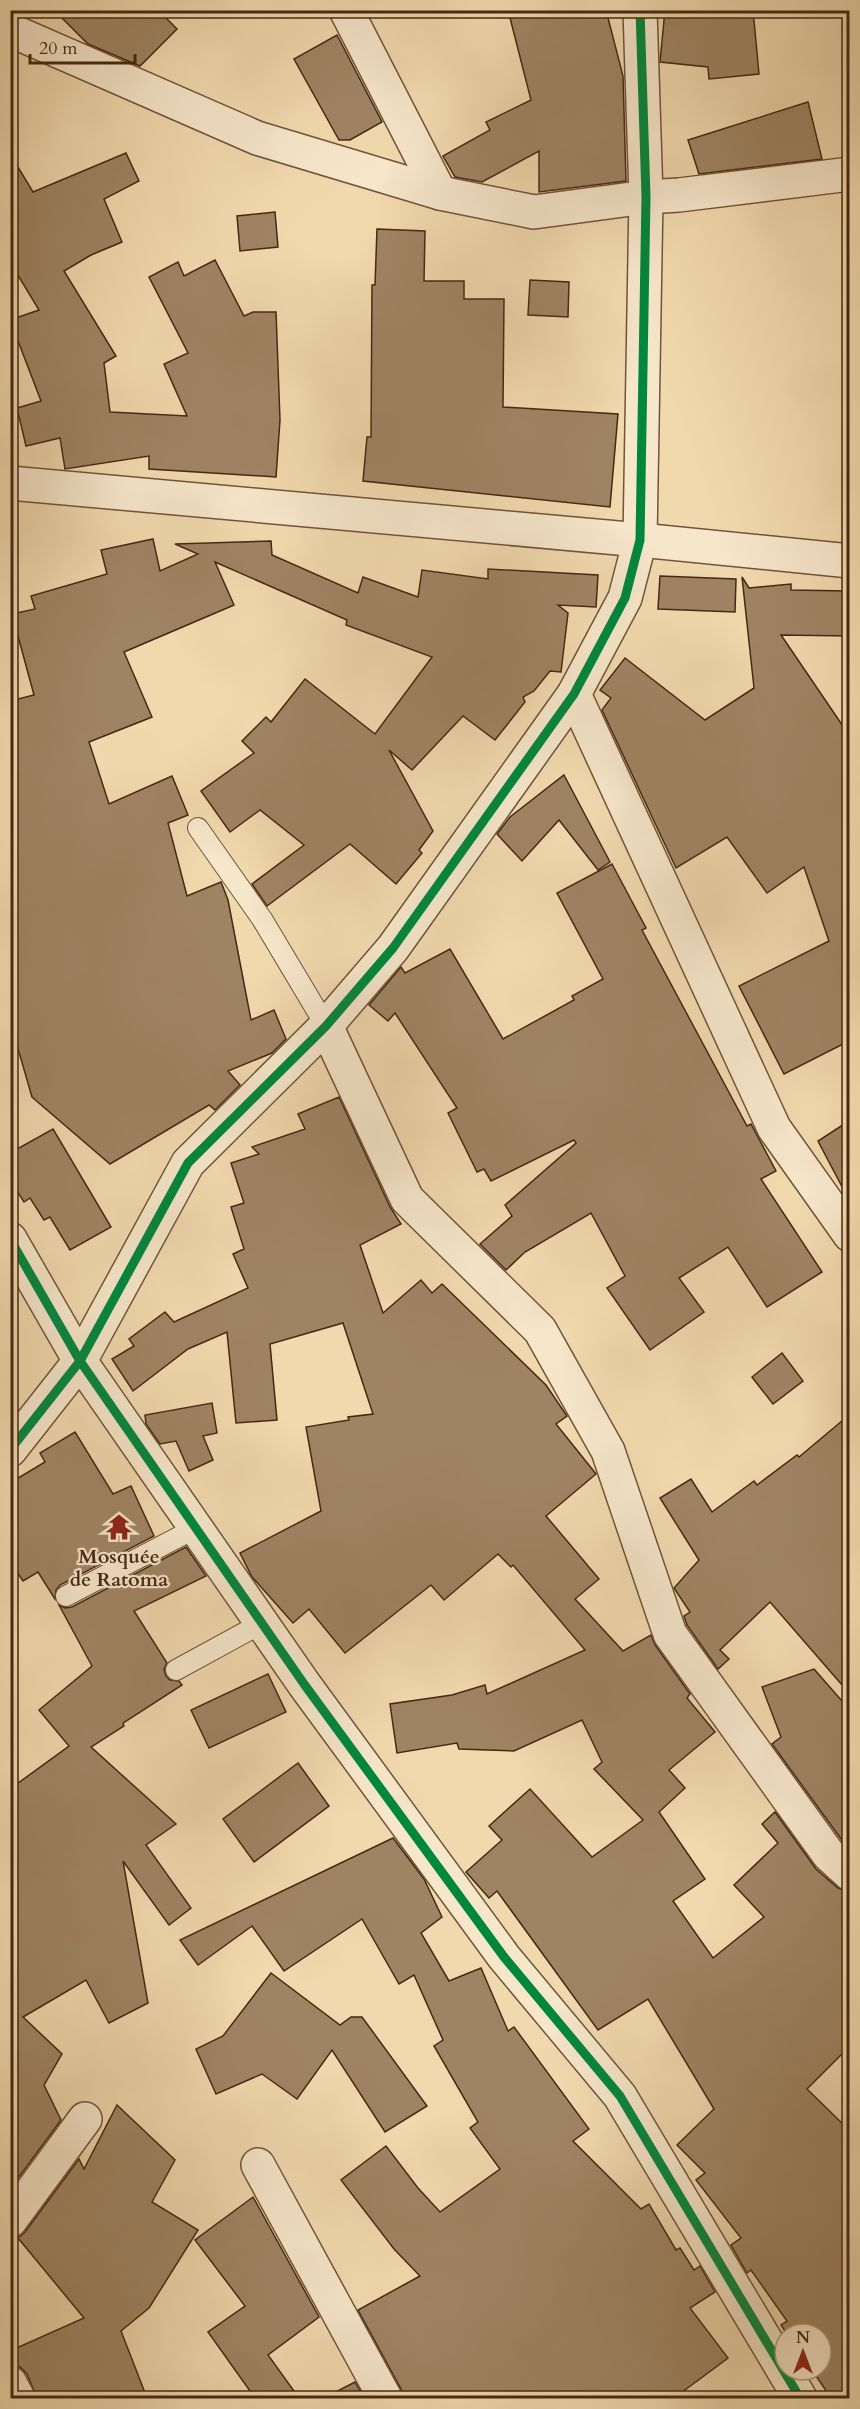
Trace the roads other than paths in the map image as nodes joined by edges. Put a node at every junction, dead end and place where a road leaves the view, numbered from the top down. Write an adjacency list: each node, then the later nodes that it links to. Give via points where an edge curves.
1 (346, 10): 5 (street)
2 (640, 10): 6 (street)
3 (10, 30): 5 (street, via 257,138)
4 (849, 174): 6 (street)
5 (440, 192): 6 (street, via 534,212)
6 (646, 197): 8 (street)
7 (10, 483): 8 (street)
8 (640, 540): 9 (street); 10 (street, via 626,598)
9 (849, 561)
10 (573, 694): 12 (street, via 393,948); 13 (street, via 774,1128)
11 (198, 828): 12 (lane, via 262,919)
12 (326, 1026): 15 (street, via 188,1163); 21 (street, via 407,1199 540,1330 608,1451 670,1634 829,1855)
13 (849, 1235)
14 (10, 1239): 15 (street)
15 (80, 1361): 16 (street); 17 (street)
16 (10, 1450)
17 (196, 1528): 18 (lane); 19 (street)
18 (66, 1596)
19 (262, 1623): 20 (lane); 28 (street, via 504,1956 620,2096)
20 (176, 1670)
21 (849, 1874)
22 (85, 2119): 24 (street)
23 (258, 2165): 27 (street)
24 (10, 2221)
25 (10, 2383): 26 (street)
26 (18, 2398)
27 (385, 2398)
28 (800, 2398)

